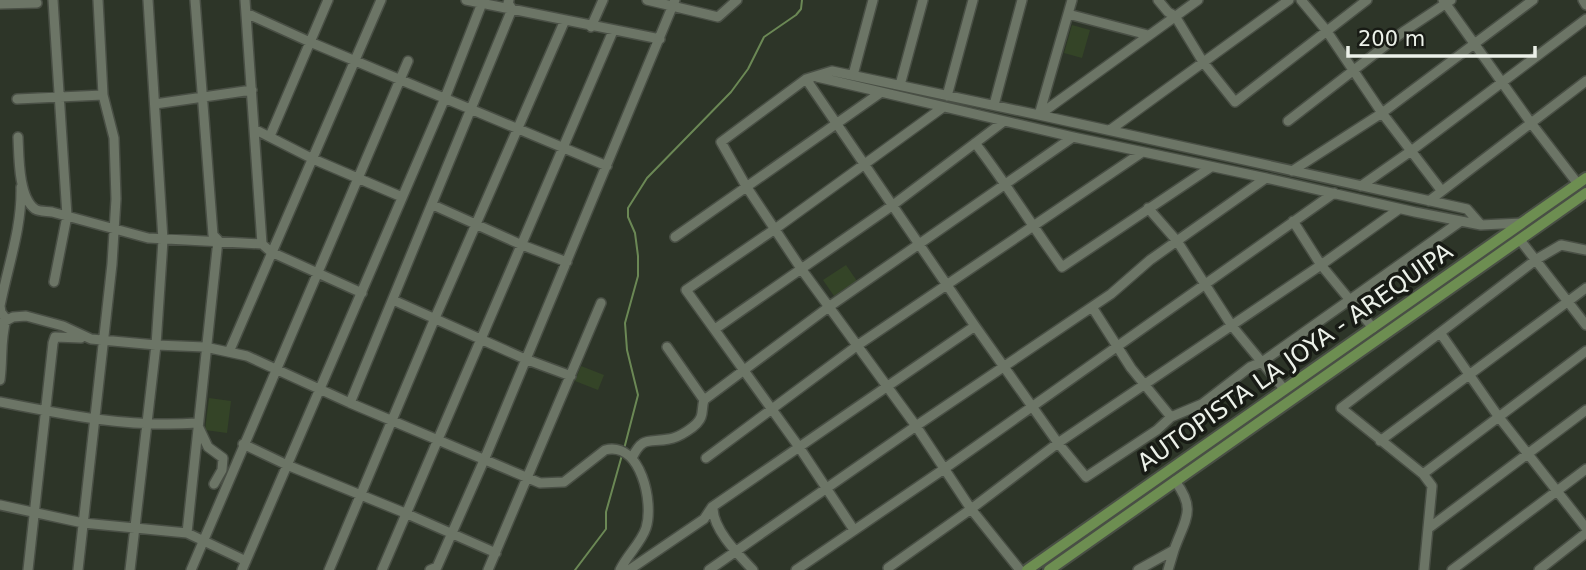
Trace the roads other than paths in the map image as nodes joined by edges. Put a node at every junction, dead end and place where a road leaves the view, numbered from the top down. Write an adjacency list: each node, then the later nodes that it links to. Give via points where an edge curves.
1 (53, 0): 56 (street)
2 (98, 0): 55 (street)
3 (148, 0): 61 (street)
4 (195, 0): 58 (street)
5 (245, 0): 31 (street)
6 (328, 0): 41 (street)
7 (381, 0): 43 (street)
8 (466, 0): 27 (street)
9 (603, 0): 36 (street)
10 (647, 0): 28 (street)
11 (737, 0): 28 (street, via 718,17)
12 (873, 0): 47 (street)
13 (923, 0): 52 (street)
14 (973, 0): 57 (street)
15 (1022, 0): 62 (street)
16 (1072, 0): 32 (street)
17 (1158, 0): 33 (street)
18 (1198, 0): 33 (street)
19 (1289, 0): 45 (street)
20 (1301, 0): 37 (street)
21 (1367, 0): 37 (street)
22 (1533, 0): 42 (street)
23 (1583, 0): 30 (street)
24 (1446, 1): 42 (street); 46 (street)
25 (5, 3): 26 (street)
26 (37, 3)
27 (482, 3): 29 (street); 59 (street)
28 (674, 3): 40 (street)
29 (510, 5): 35 (street); 63 (street)
30 (1586, 5)
31 (246, 13): 41 (street); 53 (street)
32 (1068, 14): 39 (street); 66 (street)
33 (1175, 16): 39 (street); 45 (street)
34 (1586, 19): 51 (street)
35 (565, 20): 36 (street); 71 (street)
36 (591, 27): 38 (street)
37 (1326, 30): 45 (street, via 1235,102); 46 (street)
38 (613, 31): 40 (street); 78 (street)
39 (1148, 35): 66 (street)
40 (660, 39): 83 (street)
41 (310, 42): 43 (street); 75 (street)
42 (1474, 45): 51 (street); 65 (street)
43 (355, 60): 49 (street); 81 (street)
44 (408, 61): 49 (street)
45 (1203, 62): 73 (street)
46 (1353, 72): 65 (street); 67 (street)
47 (853, 75): 48 (street, via 832,71); 52 (street)
48 (811, 78): 54 (street); 70 (street); 91 (street, via 721,142)
49 (400, 79): 59 (street); 86 (street)
50 (1586, 81): 69 (street)
51 (1502, 83): 69 (street); 79 (street)
52 (900, 85): 57 (street)
53 (252, 90): 58 (street); 72 (street)
54 (880, 93): 64 (street); 70 (street)
55 (103, 95): 56 (street); 109 (street, via 114,138)
56 (60, 96): 60 (street); 102 (street)
57 (947, 96): 62 (street)
58 (202, 98): 61 (street); 113 (street, via 213,235)
59 (445, 98): 63 (street); 96 (street)
60 (17, 99)
61 (155, 104): 112 (street)
62 (994, 105): 66 (street)
63 (473, 108): 71 (street); 98 (street)
64 (942, 108): 68 (street); 82 (street)
65 (1382, 113): 79 (street); 85 (street)
66 (1039, 115): 73 (street)
67 (1287, 121)
68 (1003, 122): 76 (street); 77 (street)
69 (1531, 123): 89 (street); 93 (street)
70 (836, 125): 82 (street); 91 (street)
71 (517, 127): 78 (street); 105 (street)
72 (254, 129): 75 (street); 117 (street)
73 (1110, 130): 85 (street)
74 (18, 136): 87 (street)
75 (270, 136): 81 (street)
76 (1073, 138): 80 (street); 90 (street)
77 (975, 143): 90 (street); 99 (street)
78 (563, 147): 83 (street); 118 (street)
79 (1411, 151): 92 (street); 93 (street)
80 (1141, 153): 84 (street); 108 (street)
81 (313, 159): 86 (street); 120 (street)
82 (864, 165): 99 (street); 110 (street)
83 (607, 166): 122 (street)
84 (1211, 167): 88 (street); 100 (street)
85 (1292, 171): 92 (street)
86 (358, 177): 96 (street); 125 (street)
87 (20, 178): 102 (street, via 38,211); 139 (street, via 18,231 0,306)
88 (1266, 178): 94 (street); 115 (street)
89 (1582, 181): 106 (main road, AUTOPISTA LA JOYA - AREQUIPA)
90 (1006, 183): 108 (street); 116 (street)
91 (746, 186): 110 (street); 111 (street)
92 (1361, 186): 97 (street)
93 (1441, 190): 97 (street)
94 (1334, 193): 101 (street); 103 (street)
95 (1586, 193): 114 (main road, AUTOPISTA LA JOYA - AREQUIPA)
96 (402, 197): 130 (street)
97 (1429, 201): 107 (street, via 1467,209)
98 (433, 205): 105 (street); 132 (street)
99 (893, 205): 116 (street); 124 (street)
100 (1148, 208): 108 (street, via 1062,267); 115 (street)
101 (1399, 209): 104 (street); 123 (street)
102 (67, 216): 109 (street); 126 (street)
103 (1293, 221): 123 (street); 127 (street)
104 (1461, 221): 107 (street); 131 (street)
105 (476, 223): 118 (street); 138 (street)
106 (1523, 223): 107 (street); 143 (main road, AUTOPISTA LA JOYA - AREQUIPA)
107 (1481, 225)
108 (1033, 228): 128 (street)
109 (114, 229): 112 (street); 147 (street)
110 (775, 229): 124 (street); 144 (street, via 686,290)
111 (675, 237)
112 (163, 240): 113 (street); 149 (street)
113 (218, 240): 117 (street); 152 (street)
114 (1520, 240): 121 (street); 196 (main road, AUTOPISTA LA JOYA - AREQUIPA)
115 (1177, 241): 127 (street); 137 (street)
116 (919, 243): 128 (street); 136 (street)
117 (262, 244): 120 (street)
118 (522, 245): 122 (street); 148 (street)
119 (1586, 250): 121 (street, via 1561,245)
120 (271, 252): 125 (street); 155 (street)
121 (1537, 259): 133 (street); 145 (street)
122 (567, 262): 156 (street)
123 (1321, 265): 131 (street); 142 (street)
124 (802, 270): 136 (street); 144 (street)
125 (318, 273): 130 (street); 159 (street)
126 (54, 282)
127 (1205, 282): 142 (street); 151 (street)
128 (947, 284): 141 (street); 150 (street)
129 (1586, 288): 133 (street)
130 (362, 293): 167 (street)
131 (1352, 299): 143 (street); 157 (street)
132 (393, 300): 138 (street); 170 (street)
133 (1571, 300): 134 (street); 140 (street); 162 (street)
134 (1586, 301)
135 (601, 303): 161 (street)
136 (830, 306): 150 (street); 160 (street)
137 (1092, 307): 151 (street); 158 (street)
138 (435, 318): 148 (street); 178 (street)
139 (3, 322): 146 (street, via 18,316 36,318); 163 (street)
140 (1586, 325)
141 (975, 326): 158 (street); 165 (street)
142 (1232, 326): 157 (street); 164 (street)
143 (1373, 328): 166 (main road, AUTOPISTA LA JOYA - AREQUIPA)
144 (715, 329): 160 (street)
145 (1441, 334): 162 (street); 183 (street, via 1341,408)
146 (91, 339): 147 (street); 174 (street, via 55,337)
147 (102, 339): 149 (street); 177 (street)
148 (480, 340): 156 (street); 182 (street)
149 (156, 345): 152 (street); 180 (street)
150 (858, 345): 165 (street); 172 (street)
151 (1119, 345): 164 (street); 171 (street)
152 (205, 347): 155 (street); 179 (street)
153 (667, 347): 168 (street)
154 (1586, 351): 176 (street)
155 (229, 352): 159 (street)
156 (525, 359): 161 (street); 188 (street)
157 (1262, 362): 166 (street); 175 (street, via 1202,404)
158 (1005, 368): 171 (street); 181 (street)
159 (275, 369): 167 (street); 185 (street)
160 (743, 371): 168 (street); 172 (street)
161 (571, 376): 195 (street)
162 (1469, 376): 176 (street); 183 (street)
163 (0, 380)
164 (1144, 384): 175 (street); 184 (street)
165 (886, 386): 181 (street); 186 (street)
166 (1284, 389): 233 (main road, AUTOPISTA LA JOYA - AREQUIPA)
167 (319, 390): 170 (street); 191 (street)
168 (704, 400): 189 (street, via 701,416 692,427 668,440 647,440)
169 (0, 402): 174 (street)
170 (350, 403): 178 (street)
171 (1032, 406): 184 (street); 192 (street)
172 (771, 409): 186 (street); 190 (street)
173 (1586, 410): 187 (street)
174 (46, 411): 177 (street); 204 (street)
175 (1171, 416): 184 (street, via 1086,477)
176 (1498, 416): 187 (street); 194 (street)
177 (94, 419): 180 (street); 206 (street)
178 (393, 420): 182 (street); 200 (street)
179 (197, 423): 180 (street); 197 (street, via 208,447 223,458); 211 (street)
180 (146, 425): 208 (street)
181 (916, 426): 192 (street); 198 (street)
182 (438, 438): 188 (street); 205 (street)
183 (1380, 440): 194 (street)
184 (1058, 443): 203 (street)
185 (243, 444): 191 (street); 213 (street)
186 (799, 447): 198 (street); 202 (street)
187 (1528, 455): 199 (street); 207 (street)
188 (485, 458): 195 (street); 212 (street)
189 (632, 458): 195 (street, via 605,450 564,482); 227 (street, via 643,481 648,517 643,535)
190 (706, 458)
191 (287, 465): 200 (street); 217 (street)
192 (944, 469): 203 (street); 209 (street)
193 (1586, 469): 199 (street)
194 (1423, 474): 207 (street, via 1432,486)
195 (528, 479): 216 (street)
196 (1175, 481): 215 (street, via 1189,506); 234 (main road, AUTOPISTA LA JOYA - AREQUIPA)
197 (214, 484)
198 (827, 487): 209 (street); 214 (street)
199 (1557, 490): 210 (street); 238 (street)
200 (362, 495): 205 (street); 223 (street)
201 (0, 505): 204 (street)
202 (712, 507): 214 (street, via 716,523); 228 (street, via 704,519)
203 (971, 509): 218 (street); 232 (street)
204 (35, 512): 206 (street); 219 (street)
205 (405, 513): 212 (street); 224 (street)
206 (83, 523): 208 (street); 220 (street)
207 (1429, 528): 237 (street)
208 (135, 530): 211 (street); 221 (street)
209 (854, 530): 231 (street)
210 (1586, 530): 239 (street)
211 (187, 533): 213 (street)
212 (451, 534): 216 (street); 225 (street, via 437,567)
213 (202, 542): 217 (street); 222 (street)
214 (736, 550): 229 (street); 230 (street)
215 (1174, 551): 235 (street); 236 (street)
216 (496, 553): 226 (street)
217 (244, 565)
218 (888, 568)
219 (28, 570)
220 (78, 570)
221 (130, 570)
222 (191, 570)
223 (329, 570)
224 (382, 570)
225 (430, 570)
226 (488, 570)
227 (620, 570)
228 (629, 570)
229 (709, 570)
230 (754, 570)
231 (796, 570)
232 (1020, 570)
233 (1027, 570)
234 (1049, 570)
235 (1138, 570)
236 (1168, 570)
237 (1424, 570)
238 (1452, 570)
239 (1539, 570)

